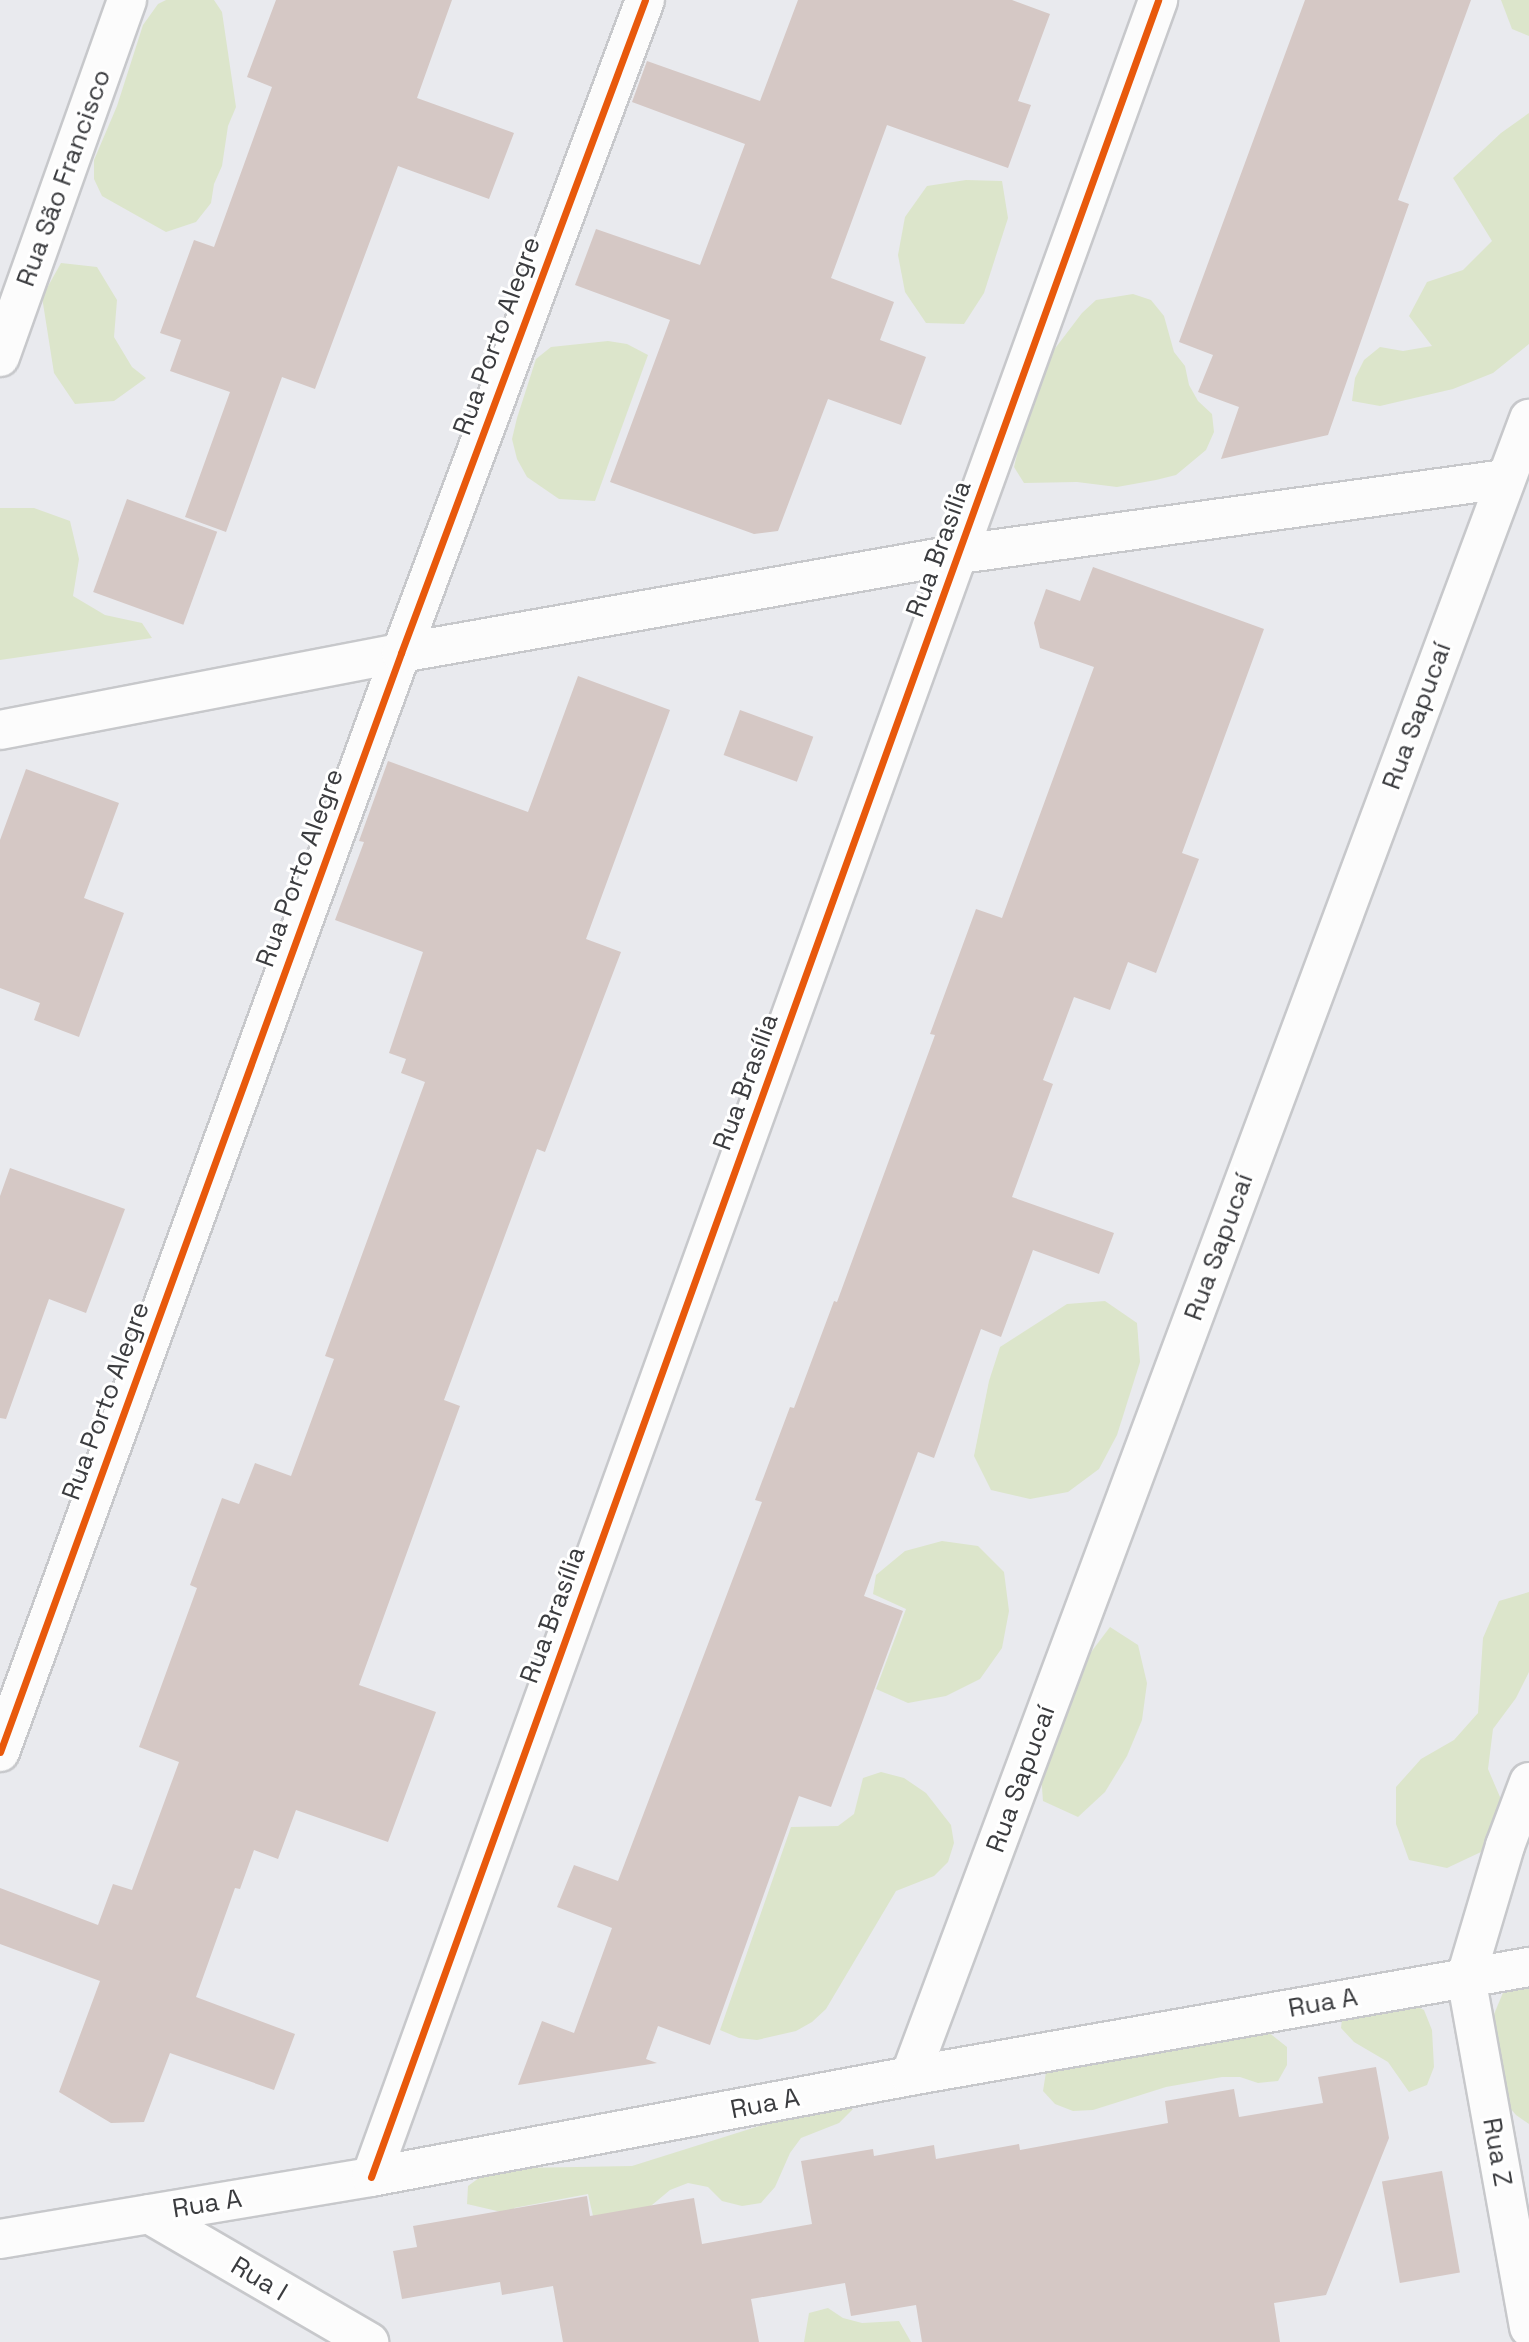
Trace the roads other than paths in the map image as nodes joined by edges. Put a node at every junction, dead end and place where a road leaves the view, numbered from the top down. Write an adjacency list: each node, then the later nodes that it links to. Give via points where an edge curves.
1 (127, 0): 4 (street, Rua São Francisco)
2 (645, 0): 8 (street, Rua Porto Alegre)
3 (1158, 0): 7 (street, Rua Brasília)
4 (0, 357)
5 (1529, 419): 6 (street, Rua Sapucaí)
6 (1505, 479): 7 (street); 14 (street, Rua Sapucaí)
7 (960, 554): 8 (street); 15 (street, Rua Brasília)
8 (401, 653): 9 (street); 10 (street, Rua Porto Alegre)
9 (0, 730)
10 (0, 1752)
11 (1529, 1782): 13 (street)
12 (1529, 1967): 13 (street, Rua A)
13 (1466, 1977): 14 (street, Rua A); 18 (street, Rua Z)
14 (910, 2076): 15 (street, Rua A)
15 (371, 2177): 16 (street, Rua A)
16 (149, 2214): 17 (street, Rua A); 19 (street, Rua I)
17 (0, 2239)
18 (1529, 2327)
19 (369, 2342)

